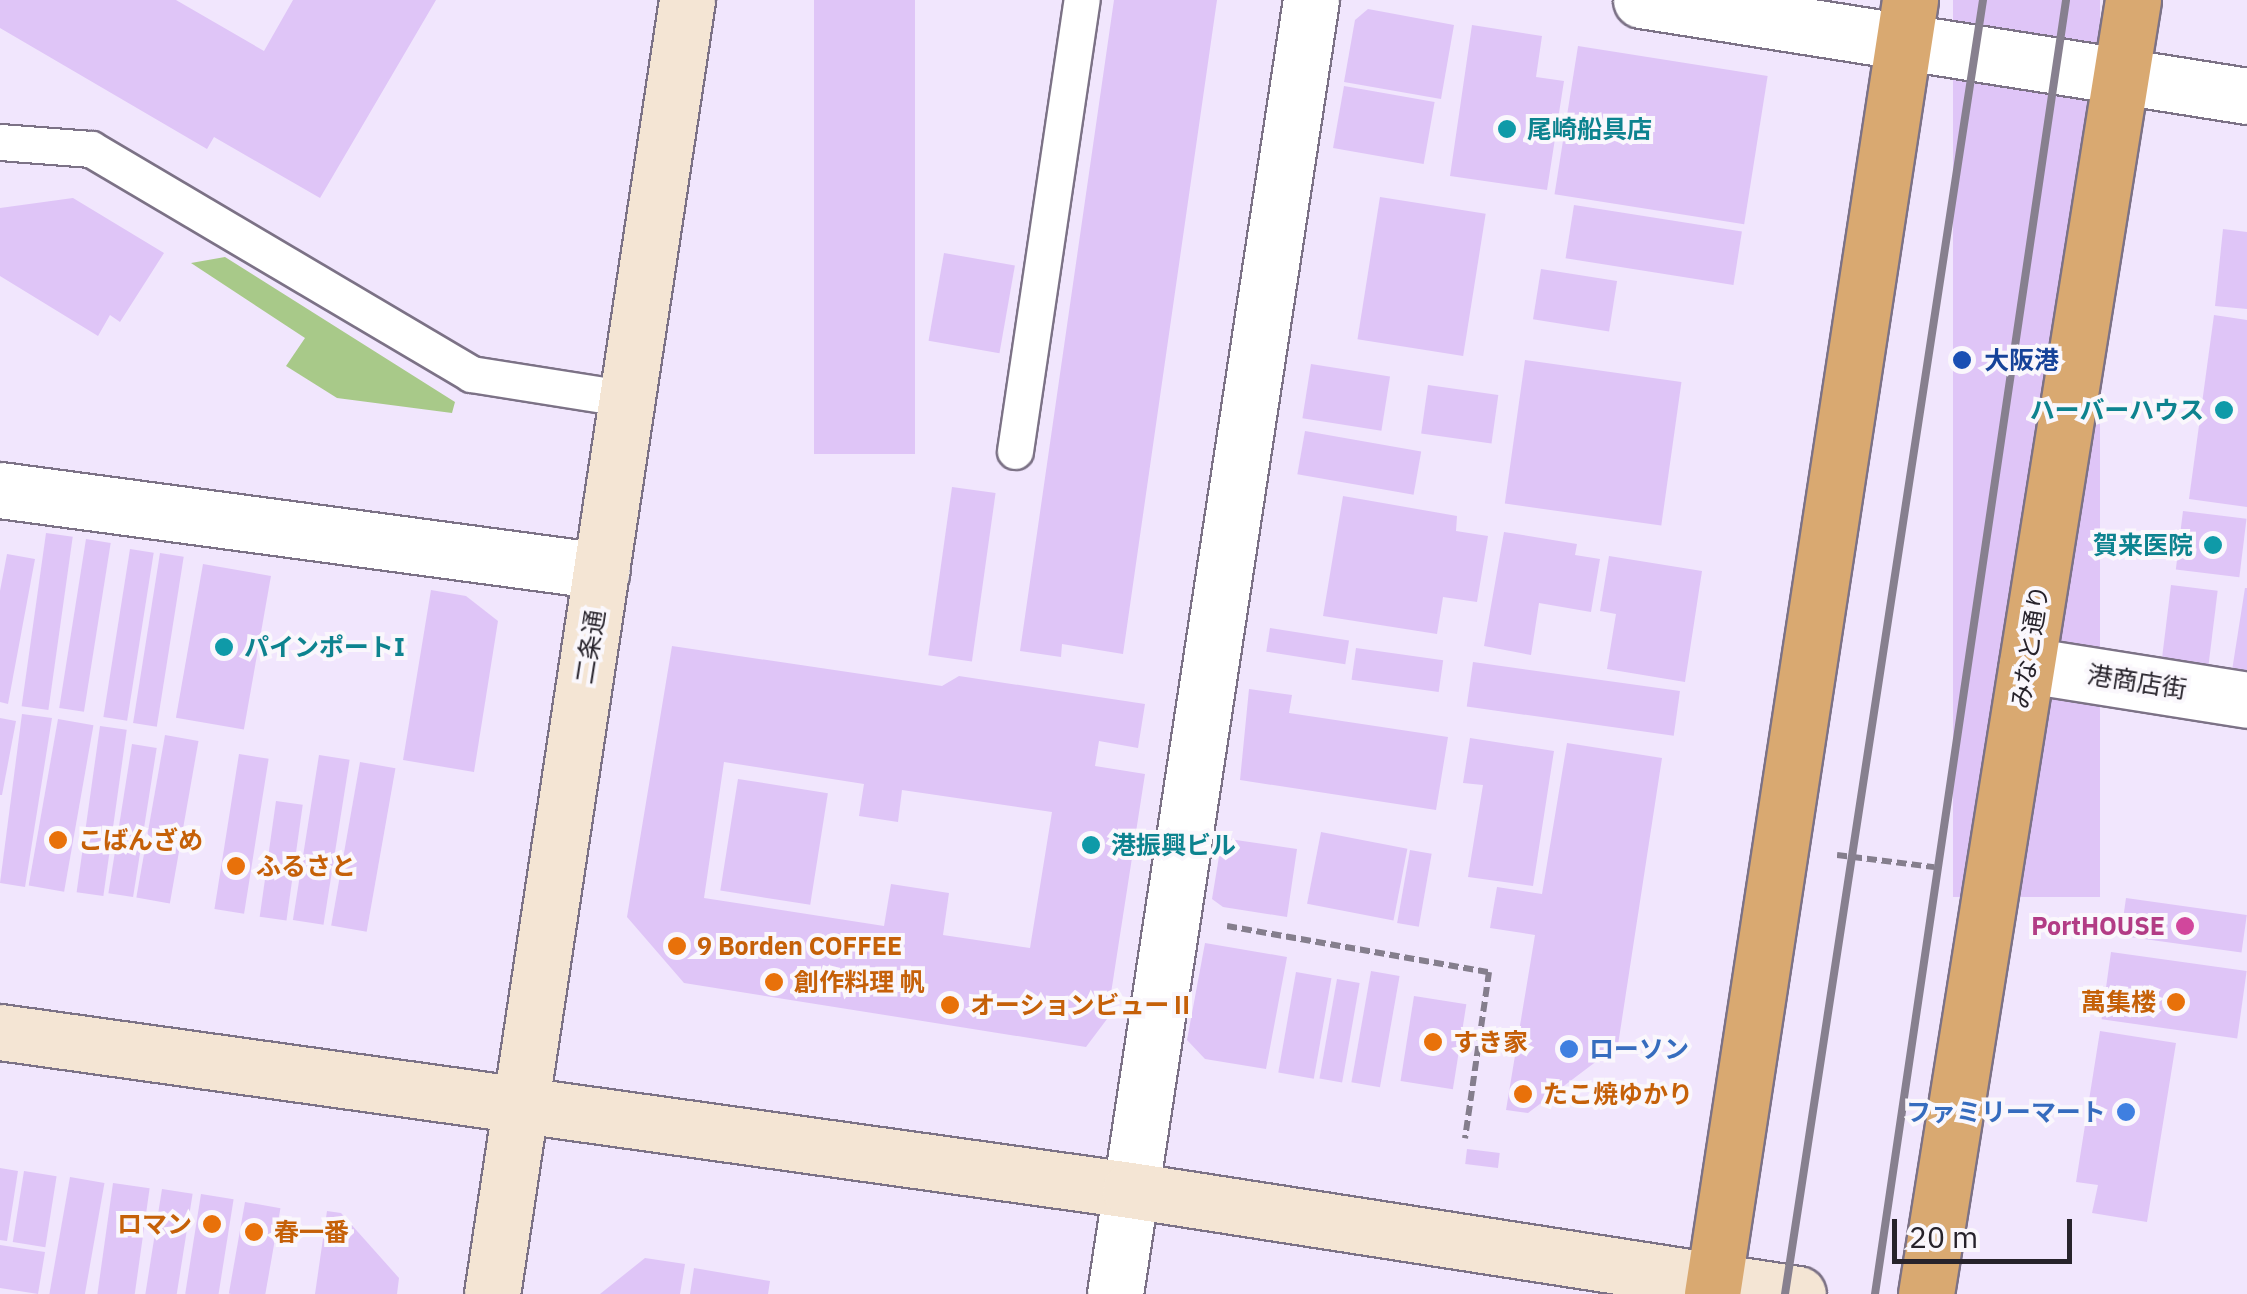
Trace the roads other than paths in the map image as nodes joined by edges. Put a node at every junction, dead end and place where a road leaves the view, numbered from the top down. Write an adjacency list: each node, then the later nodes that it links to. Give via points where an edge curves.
1 (687, 0): 10 (street, 二条通)
2 (1082, 0): 11 (lane)
3 (1311, 0): 18 (street)
4 (1641, 0): 6 (street)
5 (2133, 0): 7 (highway, みなと通り)
6 (1907, 22): 7 (street); 19 (highway)
7 (2122, 77): 8 (street); 14 (highway, みなと通り)
8 (2247, 96)
9 (0, 142): 10 (lane, via 91,148 471,374)
10 (628, 399): 13 (street, 二条通)
11 (1014, 452)
12 (0, 490): 13 (street)
13 (602, 571): 17 (street, 二条通)
14 (2027, 665): 15 (street, 港商店街); 23 (highway, みなと通り)
15 (2247, 700)
16 (0, 1032): 17 (street)
17 (521, 1104): 18 (street); 20 (street, 二条通)
18 (1130, 1190): 19 (street); 21 (street)
19 (1714, 1286): 22 (street)
20 (492, 1294)
21 (1115, 1294)
22 (1798, 1294)
23 (1926, 1294)

